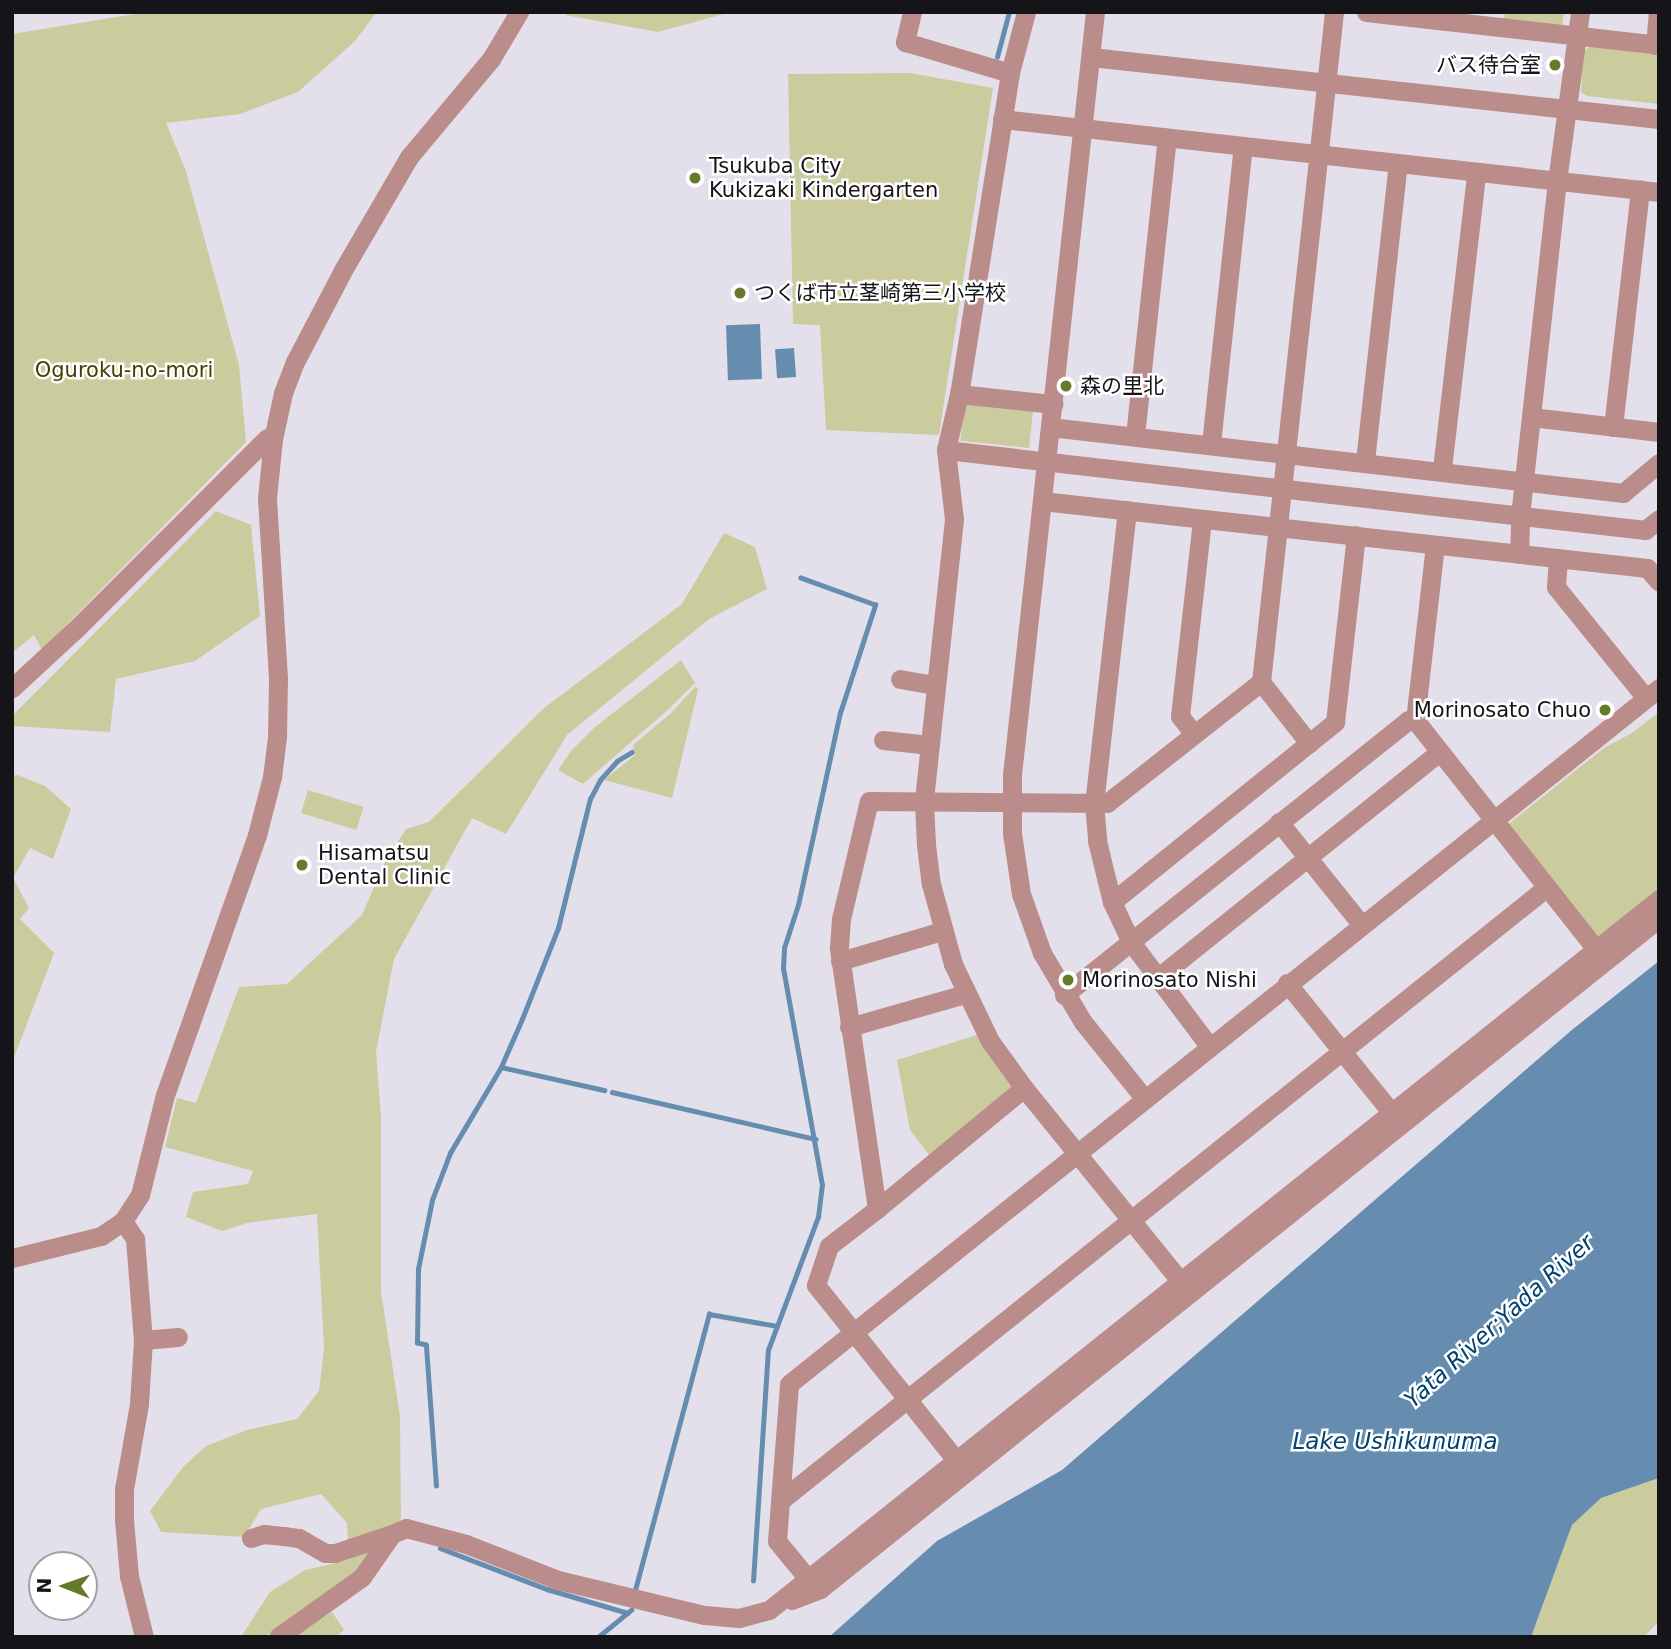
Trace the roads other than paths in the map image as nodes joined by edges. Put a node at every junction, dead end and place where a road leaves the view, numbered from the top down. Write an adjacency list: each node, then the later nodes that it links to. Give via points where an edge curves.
1 (519, 12): 94 (street, via 491,59 409,157 343,270 284,393 272,439 267,498 278,678 272,777 252,848 165,1095 140,1195)
2 (912, 12): 14 (street, via 905,42)
3 (1026, 12): 14 (street)
4 (1096, 12): 13 (street)
5 (1334, 12): 15 (street)
6 (1366, 12): 9 (street)
7 (1580, 12): 11 (street)
8 (1658, 12): 12 (street)
9 (1414, 15): 10 (street)
10 (1493, 19): 11 (street)
11 (1577, 36): 12 (street); 16 (street)
12 (1657, 45)
13 (1091, 57): 15 (street); 19 (street)
14 (1010, 73): 17 (street)
15 (1327, 83): 16 (street); 22 (street)
16 (1567, 109): 18 (street); 25 (street)
17 (1002, 119): 19 (street); 27 (street)
18 (1659, 119)
19 (1084, 128): 20 (street); 28 (street)
20 (1167, 138): 21 (street); 33 (street)
21 (1242, 147): 22 (street); 35 (street)
22 (1319, 155): 23 (street); 37 (street)
23 (1398, 164): 24 (street); 38 (street)
24 (1476, 173): 25 (street); 41 (street)
25 (1557, 181): 26 (street); 29 (street)
26 (1649, 191): 31 (street)
27 (959, 394): 28 (street); 36 (street)
28 (1053, 404): 30 (street)
29 (1531, 417): 31 (street); 42 (street)
30 (1050, 426): 33 (street); 39 (street)
31 (1613, 427): 32 (street)
32 (1659, 432)
33 (1135, 436): 35 (street)
34 (267, 438): 58 (street)
35 (1211, 444): 37 (street)
36 (946, 450): 39 (street); 57 (street, via 954,519)
37 (1286, 452): 38 (street); 43 (street)
38 (1365, 461): 41 (street)
39 (1046, 463): 43 (street); 44 (street)
40 (1659, 463): 42 (street, via 1623,493)
41 (1442, 469): 42 (street)
42 (1524, 480): 46 (street)
43 (1281, 490): 46 (street); 49 (street)
44 (1042, 501): 45 (street); 67 (street)
45 (1127, 510): 47 (street); 68 (street)
46 (1520, 516): 48 (street, via 1645,530); 52 (street)
47 (1202, 519): 49 (street); 61 (street, via 1180,716)
48 (1659, 520)
49 (1277, 527): 50 (street); 56 (street)
50 (1356, 535): 51 (street); 63 (street, via 1335,722)
51 (1435, 545): 52 (street); 60 (street)
52 (1519, 554): 53 (street)
53 (1559, 558): 54 (street, via 1647,568); 59 (street, via 1556,587)
54 (1658, 578)
55 (900, 679): 57 (street)
56 (1261, 682): 61 (street); 63 (street)
57 (935, 685): 64 (street)
58 (12, 688)
59 (1652, 693): 69 (street)
60 (1415, 720): 65 (street); 70 (street, via 1408,720)
61 (1194, 734): 68 (street, via 1111,801)
62 (883, 740): 64 (street)
63 (1309, 743): 74 (street)
64 (930, 745): 66 (street)
65 (1439, 752): 69 (street); 71 (street)
66 (925, 802): 67 (street); 77 (street, via 931,884); 80 (street, via 869,801 841,919)
67 (1011, 803): 68 (street); 84 (street, via 1021,894 1037,942)
68 (1094, 803): 74 (street, via 1097,841)
69 (1492, 819): 72 (street); 76 (street)
70 (1279, 822): 71 (street); 78 (street)
71 (1307, 857): 76 (street); 81 (street)
72 (1546, 887): 79 (street); 87 (street)
73 (1659, 899): 79 (street)
74 (1112, 902): 78 (street)
75 (1659, 918): 106 (street, via 820,1590)
76 (1361, 924): 82 (street)
77 (942, 931): 80 (street); 83 (street)
78 (1131, 942): 81 (street); 84 (street)
79 (1596, 949): 90 (street)
80 (840, 961): 85 (street)
81 (1156, 979): 86 (street)
82 (1287, 984): 86 (street); 87 (street)
83 (965, 994): 85 (street); 88 (street, via 998,1054)
84 (1064, 995): 89 (street)
85 (849, 1027): 92 (street)
86 (1209, 1046): 89 (street)
87 (1342, 1051): 90 (street); 93 (street)
88 (1024, 1088): 91 (street); 92 (street)
89 (1144, 1099): 91 (street)
90 (1391, 1112): 96 (street)
91 (1076, 1153): 93 (street); 97 (street)
92 (877, 1209): 97 (street, via 830,1246 816,1285)
93 (1130, 1220): 96 (street); 100 (street)
94 (123, 1222): 95 (street, via 88,1241); 99 (street, via 135,1239)
95 (12, 1258)
96 (1181, 1282): 101 (street)
97 (853, 1332): 100 (street); 102 (street, via 789,1384)
98 (178, 1337): 99 (street)
99 (143, 1340): 107 (street, via 124,1520 129,1576)
100 (907, 1399): 101 (street); 102 (street)
101 (956, 1460): 105 (street)
102 (780, 1501): 105 (street, via 777,1541)
103 (391, 1534): 104 (street, via 335,1553 317,1550 299,1538 264,1534); 106 (street, via 420,1529 558,1580 713,1617 747,1617); 108 (street, via 362,1577)
104 (251, 1538)
105 (808, 1580): 106 (street)
106 (781, 1602)
107 (144, 1637)
108 (278, 1637)

